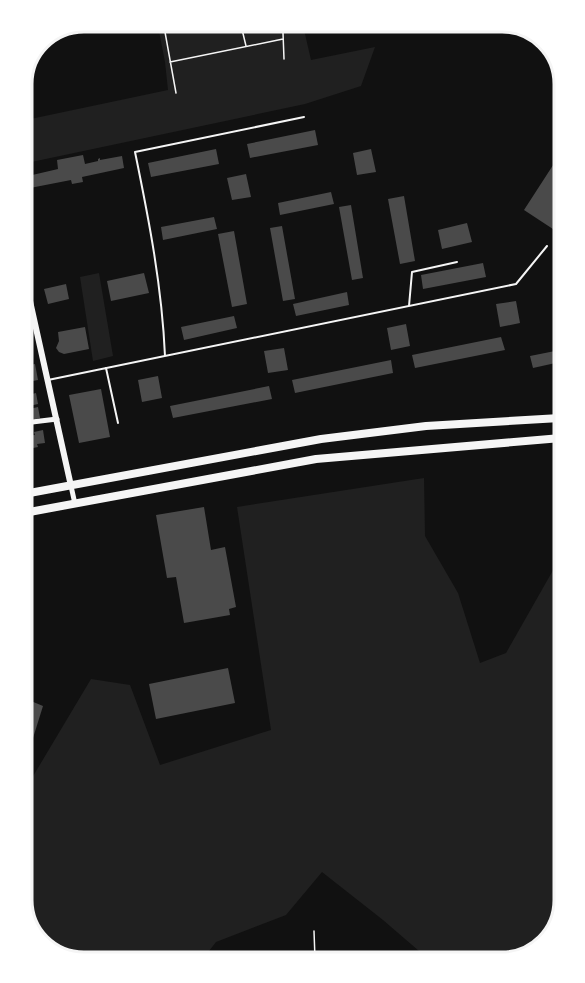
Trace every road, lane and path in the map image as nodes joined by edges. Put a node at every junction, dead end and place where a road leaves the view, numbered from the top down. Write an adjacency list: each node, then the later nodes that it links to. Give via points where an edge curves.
1 (165, 32): 7 (path)
2 (243, 32): 5 (path)
3 (281, 32): 4 (path)
4 (283, 39): 5 (path); 6 (path)
5 (246, 47): 7 (path)
6 (284, 59)
7 (170, 62): 8 (path)
8 (176, 93)
9 (304, 117): 14 (lane, via 135,152 156,258)
10 (547, 246): 12 (lane, via 516,284)
11 (457, 262): 12 (lane, via 412,272)
12 (409, 306): 14 (lane)
13 (32, 311): 16 (street)
14 (165, 356): 15 (lane)
15 (106, 368): 16 (lane); 20 (lane)
16 (48, 380): 18 (street)
17 (554, 418): 22 (main road, via 426,426 321,439)
18 (57, 419): 19 (street); 22 (street)
19 (32, 422)
20 (118, 423)
21 (554, 439): 24 (main road, via 316,459)
22 (71, 486): 23 (main road); 24 (street)
23 (32, 493)
24 (75, 504): 25 (main road)
25 (32, 512)
26 (314, 931): 27 (path)
27 (315, 952)

